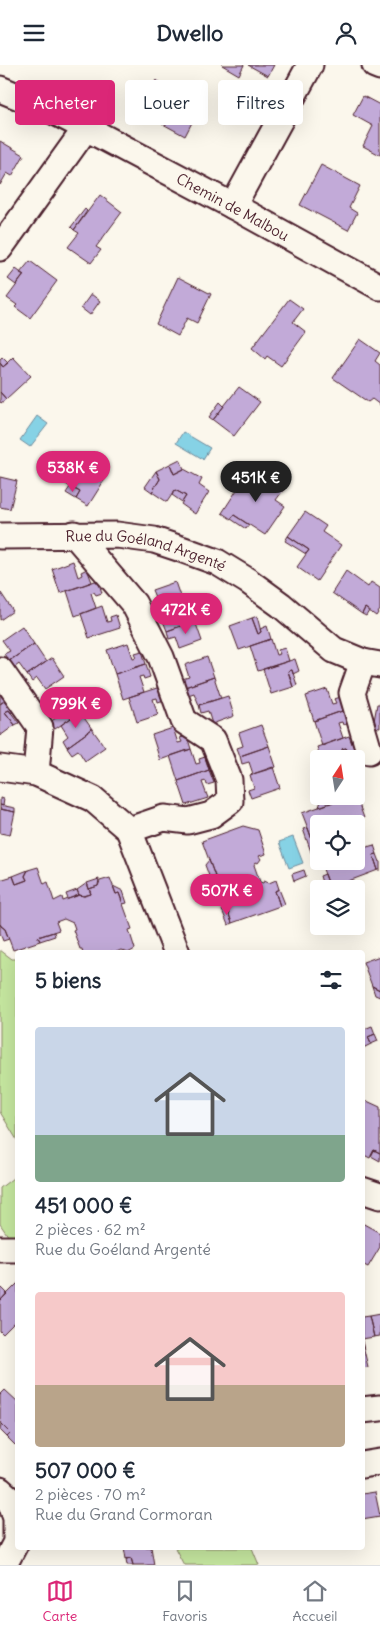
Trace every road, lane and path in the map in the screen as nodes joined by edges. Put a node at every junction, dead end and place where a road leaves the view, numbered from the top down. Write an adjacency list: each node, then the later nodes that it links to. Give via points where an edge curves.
1 (310, 65): 6 (street)
2 (376, 65): 3 (street)
3 (380, 67)
4 (0, 89): 5 (street, Chemin de Malbou)
5 (86, 128): 6 (street, Chemin de Malbou); 7 (street)
6 (233, 206): 8 (street, Chemin de Malbou)
7 (0, 247)
8 (380, 287)
9 (74, 534): 10 (street, Rue du Goéland Argenté); 11 (street, Rue du Goéland Argenté, via 154,540 216,563 281,605 334,650); 16 (street, via 134,604 161,657 184,721 213,740 229,780 230,801 211,815 188,821 164,818)
10 (0, 536)
11 (371, 663): 13 (street, via 352,693)
12 (0, 670): 15 (street, via 40,727)
13 (369, 751)
14 (0, 767): 15 (street)
15 (36, 773): 16 (street, via 94,799)
16 (128, 830): 17 (street)
17 (176, 950)
18 (365, 1190): 19 (street)
19 (380, 1196)
20 (0, 1249): 21 (street)
21 (15, 1249)
22 (380, 1408): 23 (street)
23 (365, 1410)
24 (380, 1462): 25 (street)
25 (365, 1464)
26 (0, 1490): 27 (street, via 9,1498)
27 (15, 1515)
28 (15, 1544): 29 (street)
29 (4, 1565)

